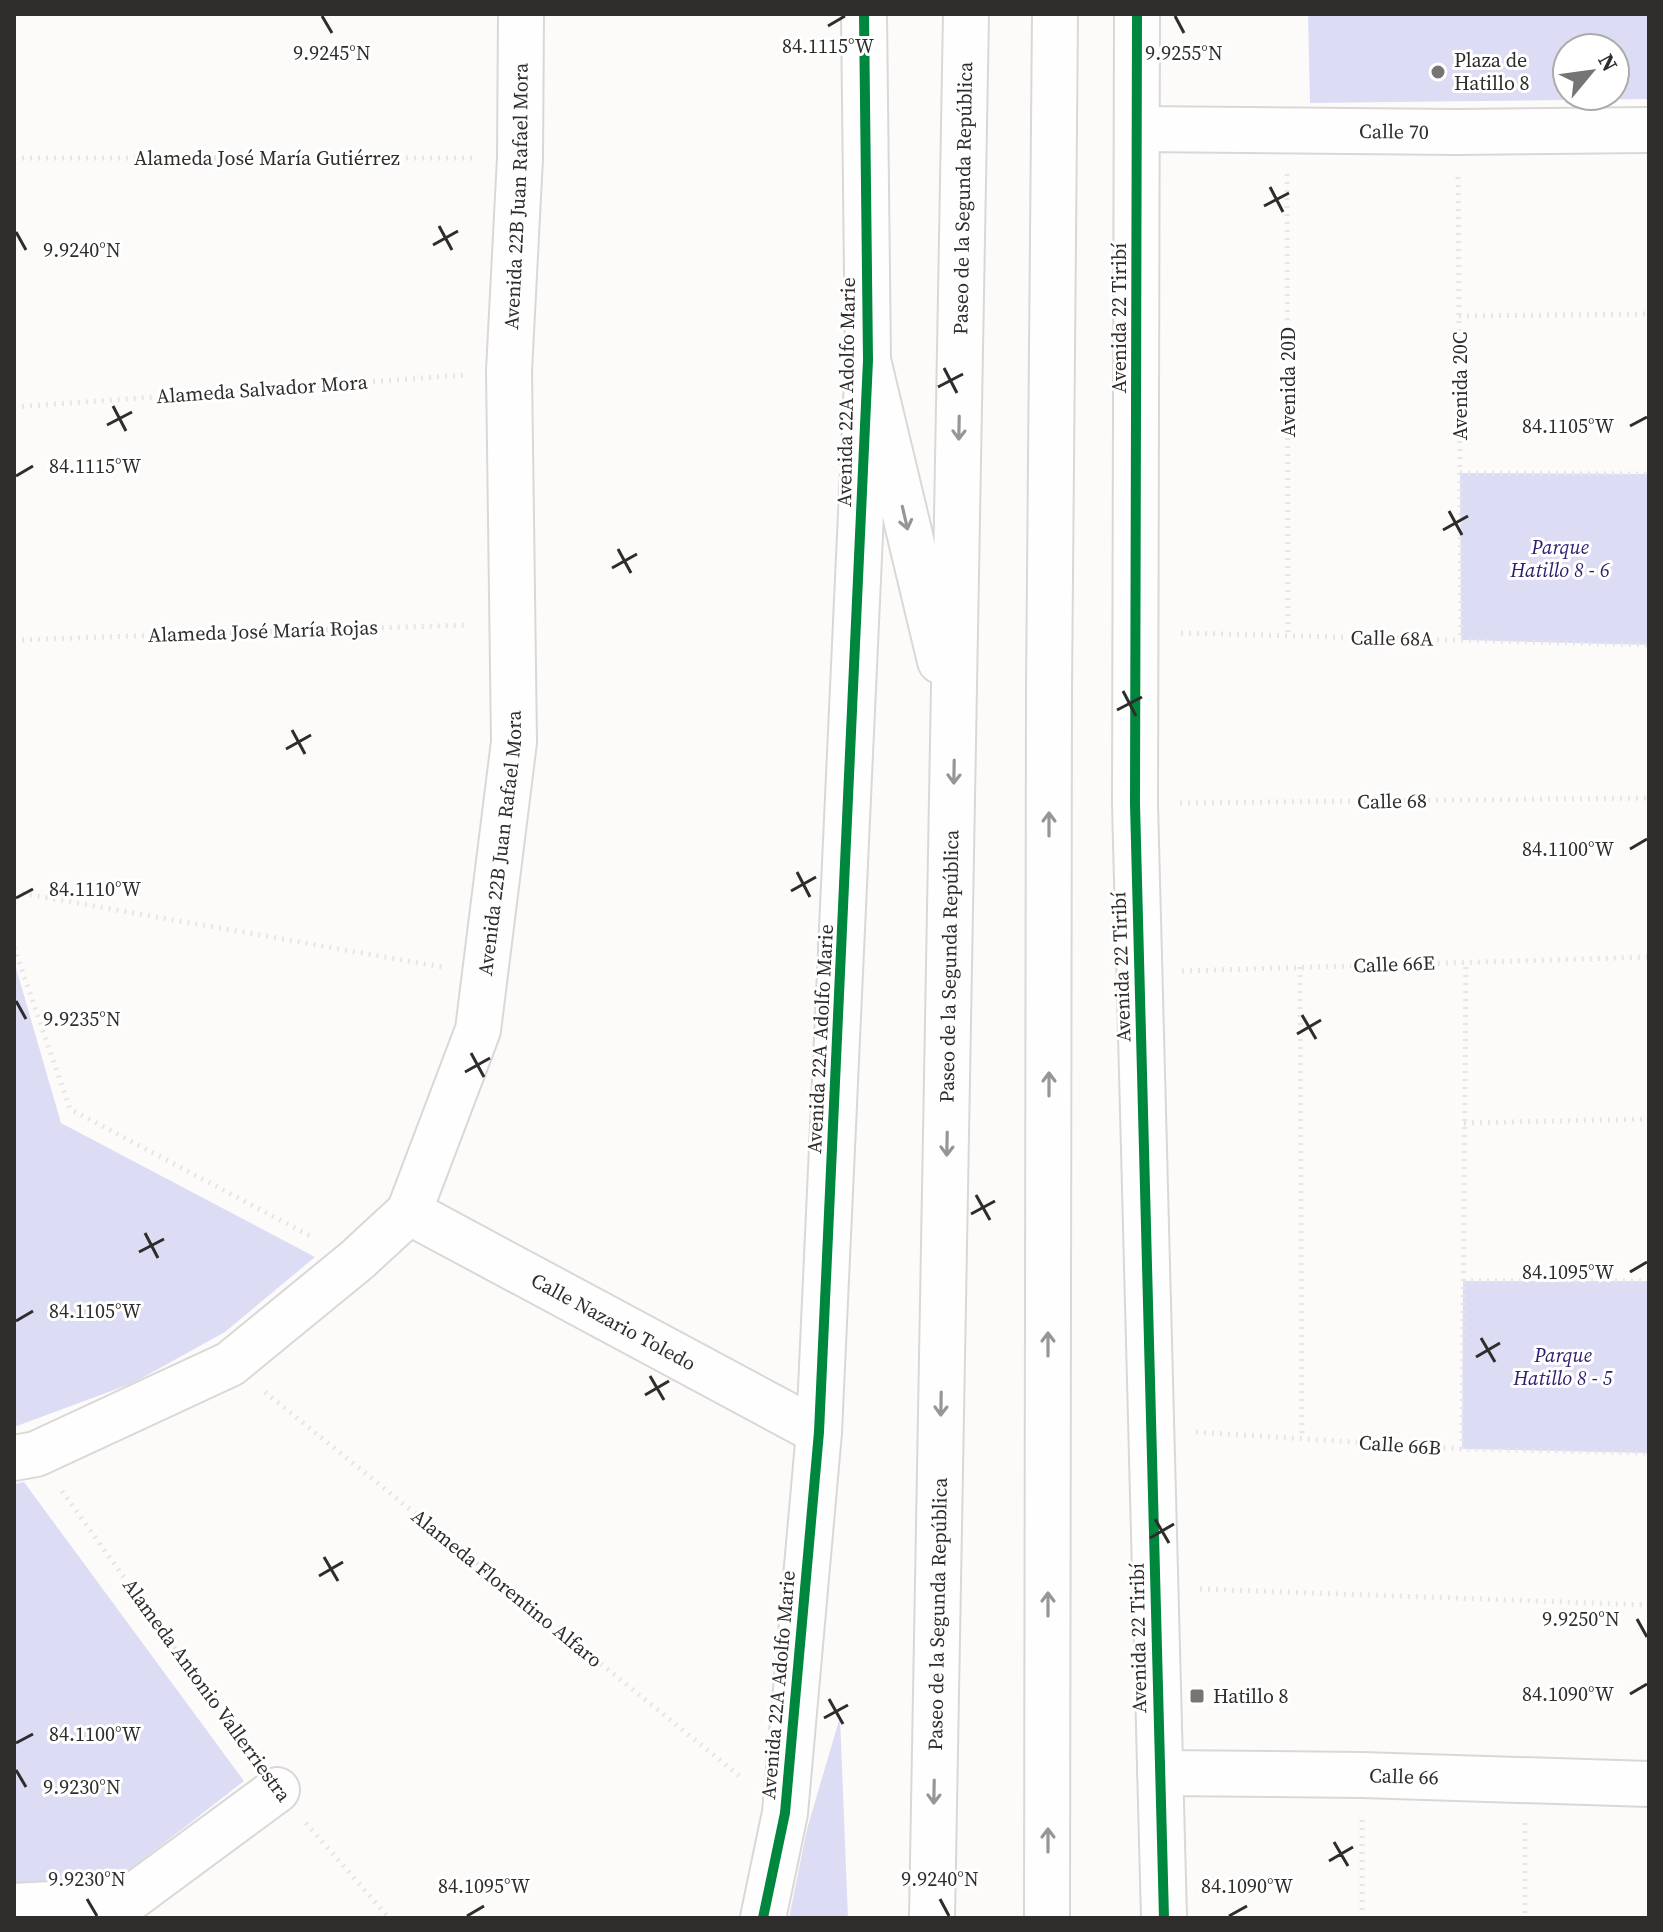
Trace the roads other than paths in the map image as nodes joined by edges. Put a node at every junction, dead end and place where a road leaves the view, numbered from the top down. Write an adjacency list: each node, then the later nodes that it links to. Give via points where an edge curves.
1 (521, 14): 10 (main road, Avenida 22B Juan Rafael Mora, via 509,371 514,742 478,1030)
2 (864, 14): 8 (main road, Avenida 22A Adolfo Marie)
3 (966, 14): 9 (main road, Paseo de la Segunda República, one-way to 9)
4 (1055, 14): 19 (main road, one-way to 4)
5 (1137, 14): 6 (main road, Avenida 22 Tiribí)
6 (1138, 129): 7 (main road, Calle 70); 13 (main road, Avenida 22 Tiribí, via 1135,804)
7 (1649, 130)
8 (868, 360): 9 (main road, one-way to 9); 11 (main road, Avenida 22A Adolfo Marie)
9 (955, 723): 18 (main road, Paseo de la Segunda República, one-way to 18)
10 (409, 1212): 11 (main road, Calle Nazario Toledo); 12 (main road, Avenida 22B Juan Rafael Mora, via 230,1364)
11 (819, 1432): 17 (main road, Avenida 22A Adolfo Marie, via 785,1813)
12 (25, 1456)
13 (1160, 1773): 14 (main road, Calle 66); 20 (main road, Avenida 22 Tiribí)
14 (1649, 1784)
15 (277, 1790): 16 (main road, via 128,1900)
16 (14, 1906)
17 (763, 1918)
18 (932, 1918)
19 (1047, 1918)
20 (1164, 1918)

